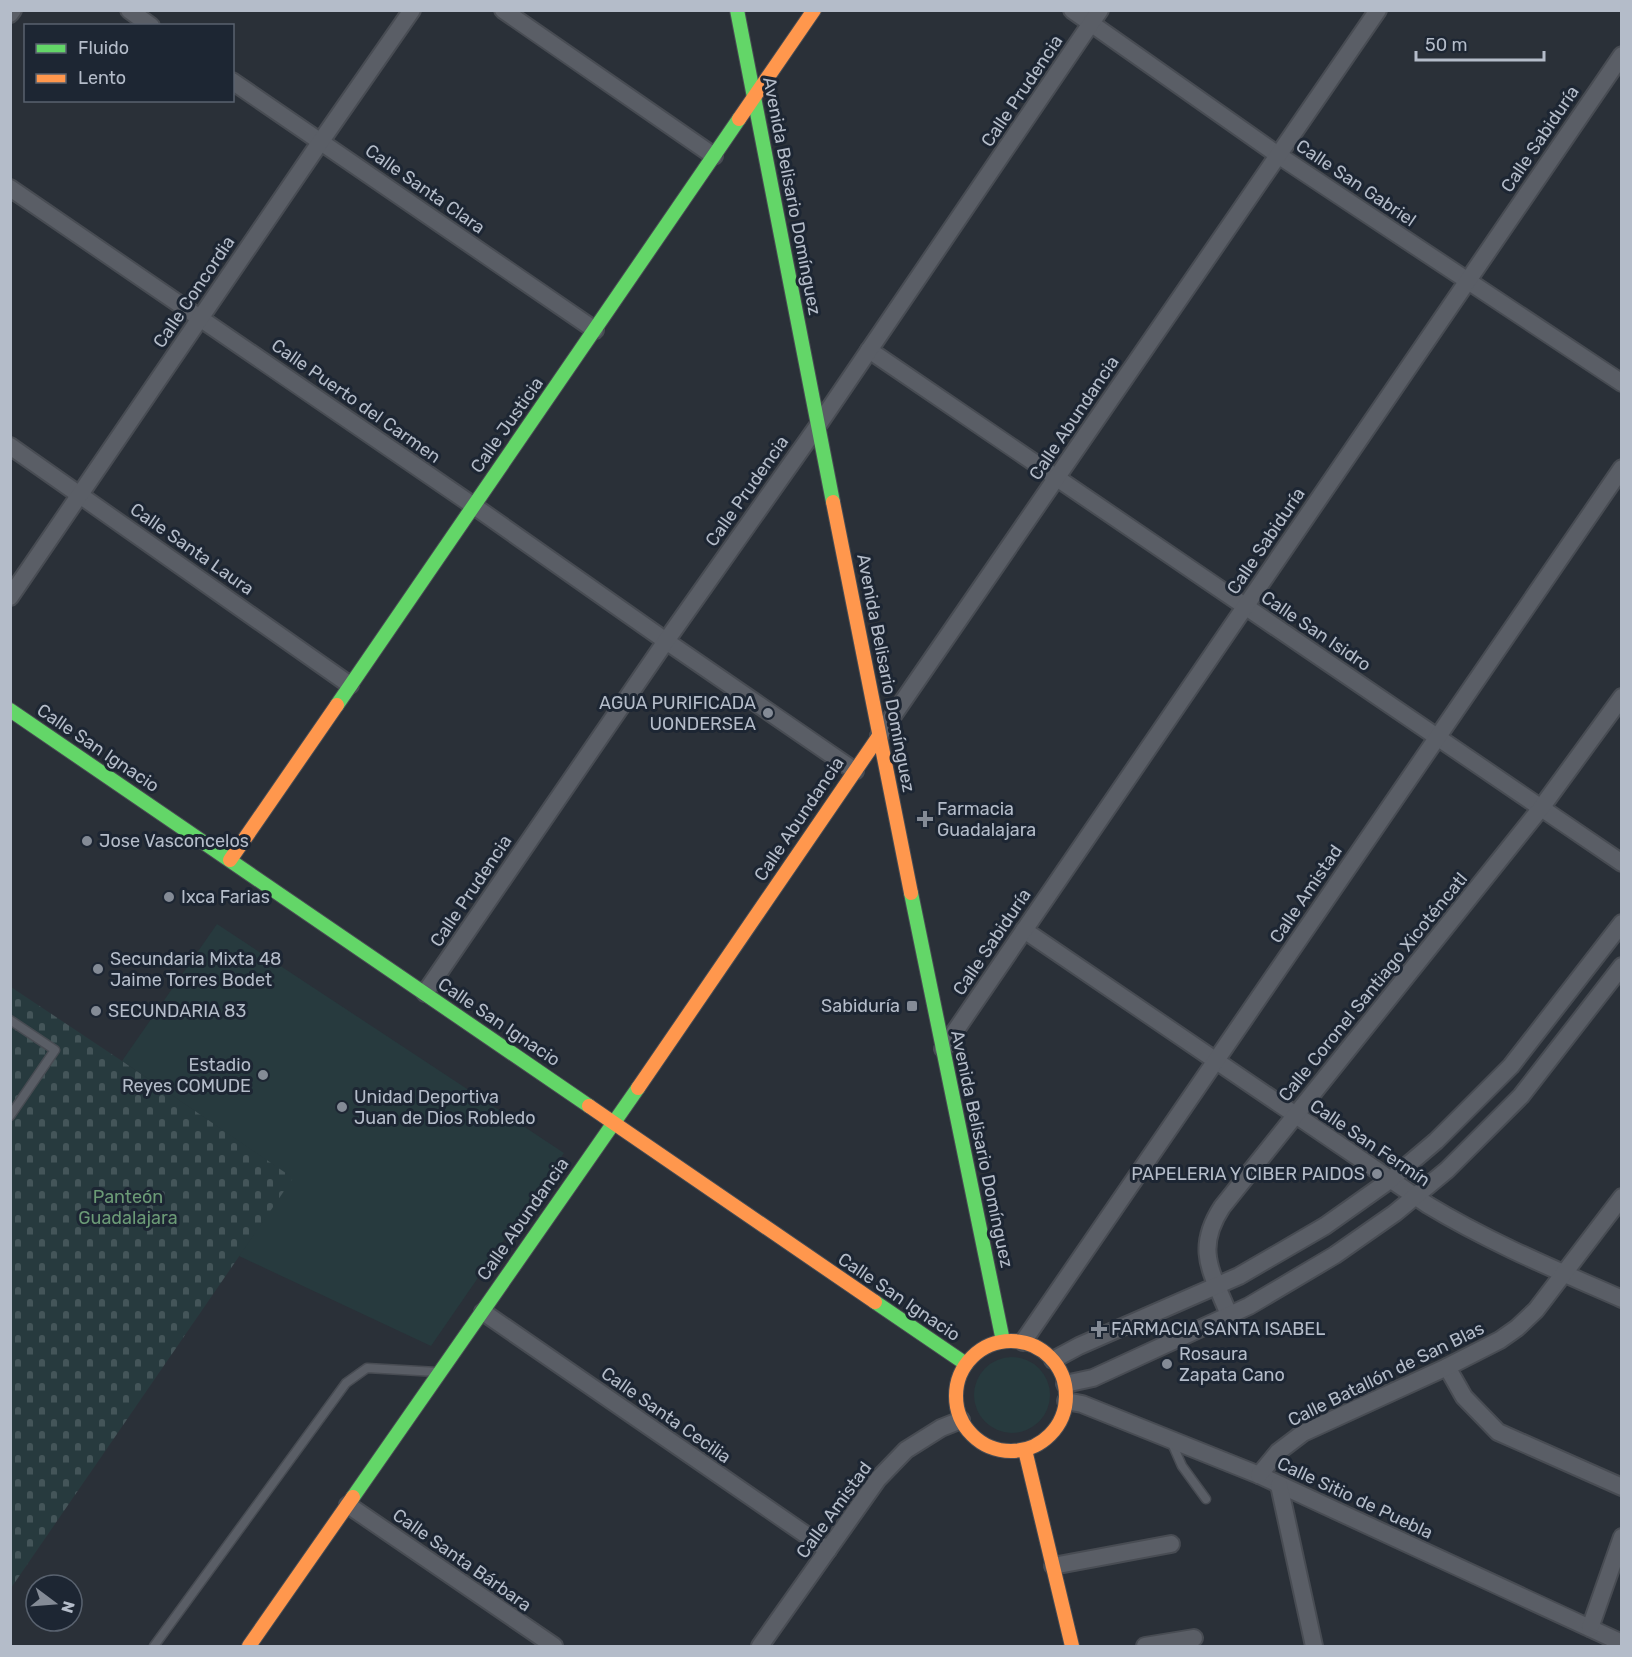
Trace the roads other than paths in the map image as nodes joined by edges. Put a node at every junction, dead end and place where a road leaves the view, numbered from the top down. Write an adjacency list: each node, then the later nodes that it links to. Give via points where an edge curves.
1 (13, 10): 9 (street)
2 (129, 10): 11 (street)
3 (412, 10): 15 (street, Calle Concordia)
4 (503, 10): 17 (street)
5 (1072, 10): 10 (street, Calle San Gabriel)
6 (1378, 10): 16 (street, Calle Abundancia)
7 (741, 11): 14 (street, Avenida Belisario Domínguez)
8 (808, 13): 14 (street, Calle Justicia)
9 (10, 14)
10 (1096, 17): 16 (street, Calle San Gabriel); 22 (street, Calle Prudencia)
11 (148, 24)
12 (1622, 55): 19 (street, Calle Sabiduría)
13 (234, 82): 15 (street, Calle Santa Clara)
14 (755, 97): 17 (street, Calle Justicia); 24 (street, Avenida Belisario Domínguez)
15 (321, 141): 20 (street, Calle Concordia); 21 (street, Calle Santa Clara)
16 (1278, 155): 19 (street, Calle San Gabriel); 27 (street, Calle Abundancia)
17 (714, 156): 21 (street, Calle Justicia)
18 (10, 188): 20 (street, Calle Puerto del Carmen)
19 (1467, 281): 23 (street, Calle San Gabriel); 31 (street, Calle Sabiduría)
20 (201, 318): 28 (street, Calle Concordia); 29 (street, Calle Puerto del Carmen)
21 (595, 330): 29 (street, Calle Justicia)
22 (869, 350): 24 (street, Calle Prudencia); 27 (street, Calle San Isidro)
23 (1622, 383)
24 (819, 424): 32 (street, Calle Prudencia); 36 (street, Avenida Belisario Domínguez)
25 (10, 446): 28 (street, Calle Santa Laura)
26 (1622, 468): 37 (street, Calle Amistad)
27 (1057, 478): 31 (street, Calle San Isidro); 36 (street, Calle Abundancia)
28 (80, 494): 30 (street, Calle Concordia); 33 (street, Calle Santa Laura)
29 (474, 506): 32 (street, Calle Puerto del Carmen); 33 (street, Calle Justicia)
30 (10, 597)
31 (1245, 606): 37 (street, Calle San Isidro); 43 (street, Calle Sabiduría)
32 (666, 641): 38 (street, Calle Puerto del Carmen); 45 (street, Calle Prudencia)
33 (350, 686): 40 (street, Calle Justicia)
34 (1622, 697): 39 (street, Calle Coronel Santiago Xicoténcatl)
35 (10, 710): 40 (street, Calle San Ignacio)
36 (879, 736): 38 (street, Calle Abundancia); 47 (street, Avenida Belisario Domínguez)
37 (1437, 737): 39 (street, Calle San Isidro); 48 (street, Calle Amistad)
38 (855, 771): 51 (street, Calle Abundancia)
39 (1541, 808): 41 (street, Calle San Isidro); 49 (street, Calle Coronel Santiago Xicoténcatl)
40 (230, 860): 45 (street, Calle San Ignacio)
41 (1622, 862)
42 (1622, 923): 52 (street, via 1510,1066 1436,1141)
43 (1024, 930): 47 (street, Calle Sabiduría); 48 (street, Calle San Fermín)
44 (1622, 966): 53 (street, via 1521,1096)
45 (424, 993): 51 (street, Calle San Ignacio)
46 (10, 1020): 50 (lane, via 56,1050)
47 (943, 1048): 60 (street, Avenida Belisario Domínguez)
48 (1216, 1061): 49 (street, Calle San Fermín); 61 (street, Calle Amistad)
49 (1296, 1115): 52 (street, Calle San Fermín); 56 (street, Calle Coronel Santiago Xicoténcatl, via 1214,1220 1206,1252)
50 (10, 1116)
51 (614, 1123): 58 (street, Calle Abundancia); 63 (street, Calle San Ignacio)
52 (1390, 1180): 53 (street, Calle San Fermín); 56 (street, via 1325,1226)
53 (1415, 1197): 55 (street, Calle San Fermín, via 1458,1223); 59 (street, via 1335,1255)
54 (1622, 1197): 55 (street, Calle Batallón de San Blas)
55 (1564, 1273): 57 (street, Calle San Fermín); 64 (street, Calle Batallón de San Blas, via 1536,1311 1517,1328)
56 (1217, 1286): 59 (street, Calle Coronel Santiago Xicoténcatl); 62 (street)
57 (1622, 1299)
58 (483, 1312): 65 (street, Calle Abundancia); 77 (street, Calle Santa Cecilia)
59 (1229, 1315): 66 (street)
60 (1003, 1341): 61 (street); 63 (street, via 988,1346)
61 (1023, 1342): 62 (street)
62 (1053, 1360): 66 (street, via 1061,1372)
63 (966, 1364): 67 (street, via 958,1382 956,1401)
64 (1447, 1367): 70 (street, Calle Batallón de San Blas, via 1303,1433 1278,1452); 72 (street, via 1464,1397 1498,1432)
65 (441, 1372): 74 (street, Calle Abundancia); 82 (lane, via 367,1368 346,1383)
66 (1066, 1393): 68 (street, Calle Sitio de Puebla, via 1082,1404); 69 (street, via 1063,1415 1056,1428 1047,1439)
67 (961, 1420): 69 (street, via 985,1446 1003,1451); 77 (street, Calle Amistad, via 906,1450 878,1479)
68 (1171, 1440): 70 (street, Calle Sitio de Puebla); 73 (lane, via 1182,1466)
69 (1025, 1450): 78 (street)
70 (1259, 1476): 71 (street, Calle Sitio de Puebla)
71 (1279, 1485): 79 (street, Calle Sitio de Puebla); 88 (street)
72 (1622, 1487)
73 (1206, 1499)
74 (348, 1505): 83 (street, Calle Abundancia); 84 (street, Calle Santa Bárbara)
75 (1622, 1538): 79 (street)
76 (1171, 1544): 78 (street)
77 (828, 1550): 85 (street, Calle Amistad)
78 (1053, 1566): 86 (street)
79 (1590, 1628): 81 (street, Calle Sitio de Puebla)
80 (1194, 1638): 87 (street)
81 (1622, 1643)
82 (154, 1647)
83 (249, 1647)
84 (554, 1647)
85 (760, 1647)
86 (1072, 1647)
87 (1145, 1647)
88 (1314, 1647)

